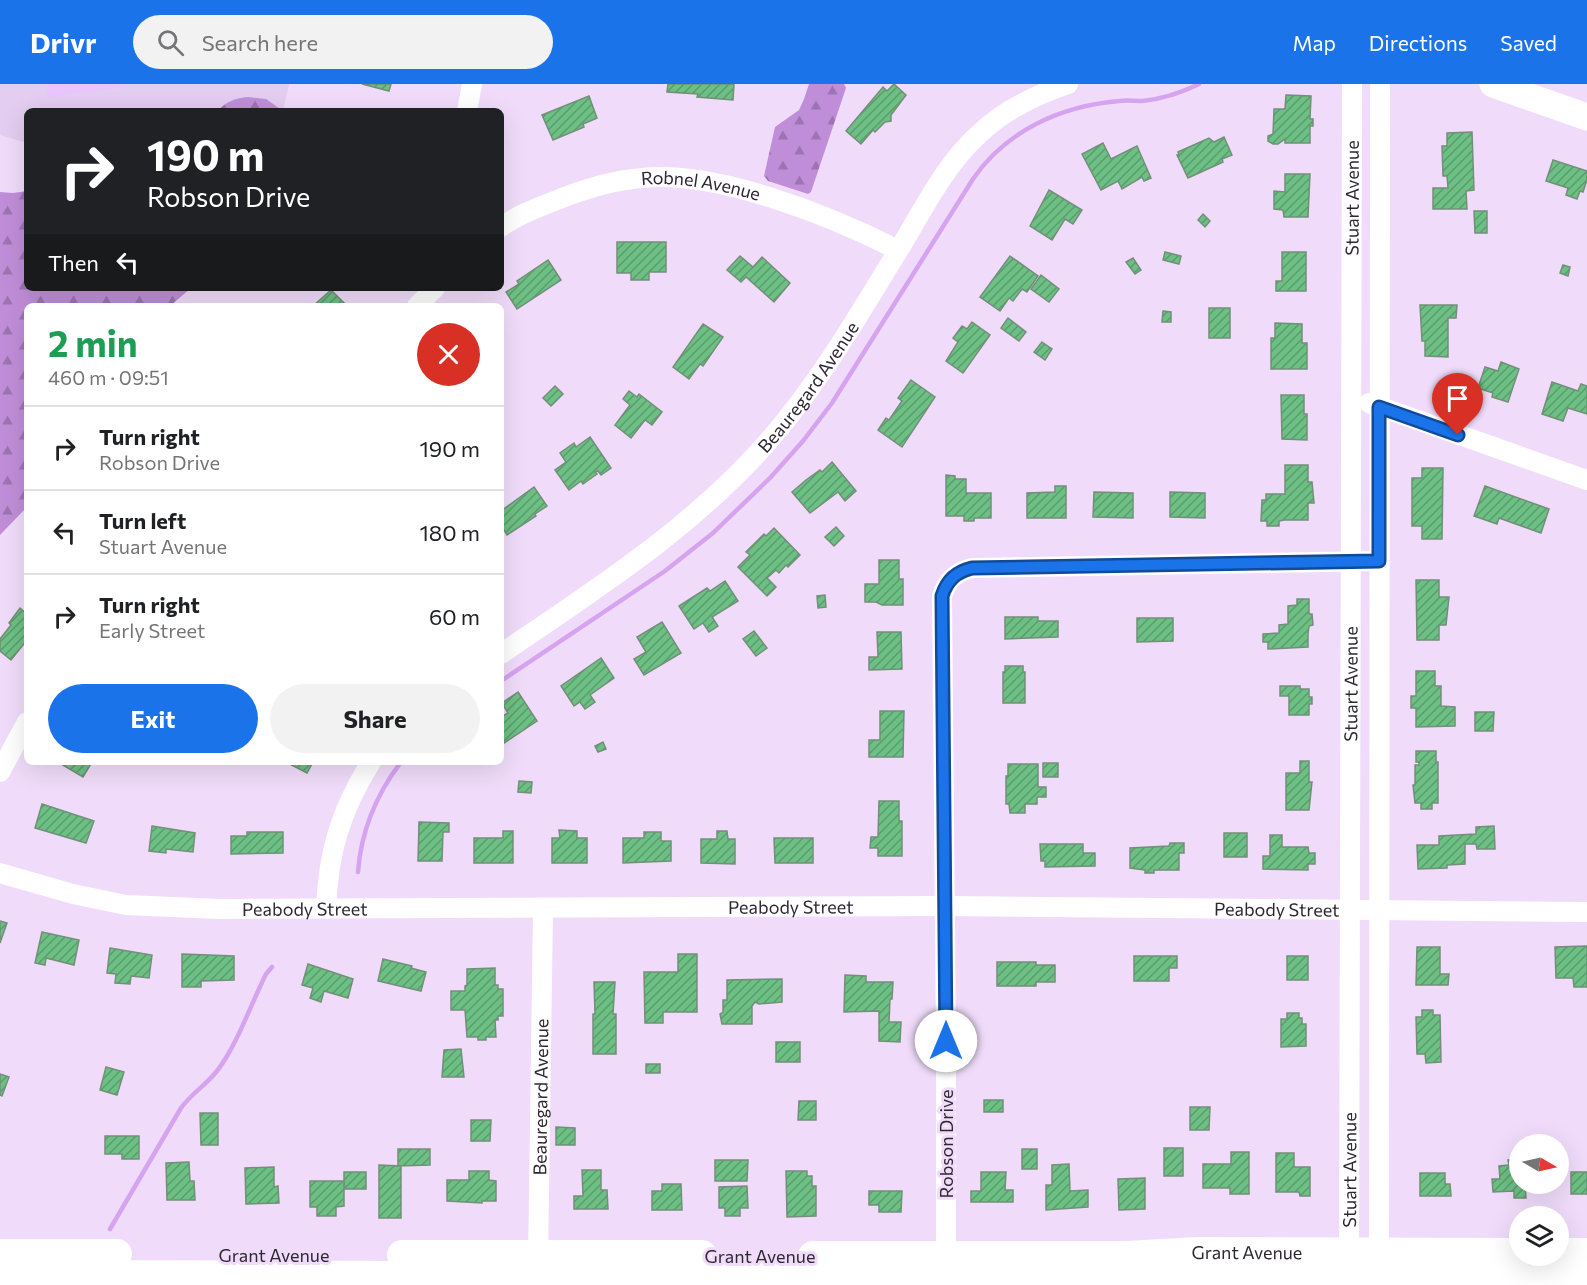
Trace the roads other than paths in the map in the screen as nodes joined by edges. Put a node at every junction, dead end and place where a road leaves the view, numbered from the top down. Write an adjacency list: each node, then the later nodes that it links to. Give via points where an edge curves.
1 (472, 84): 6 (street)
2 (1068, 84): 9 (street, Beauregard Avenue, via 1024,101 978,135 941,180)
3 (1352, 84): 12 (street, Stuart Avenue)
4 (1380, 84): 13 (street, Stuart Avenue)
5 (1492, 84): 7 (street)
6 (468, 108)
7 (1587, 117)
8 (504, 224): 9 (street, Robnel Avenue, via 579,192 607,184 664,177 700,181 787,203)
9 (898, 250): 17 (street, Beauregard Avenue, via 825,367 746,466 706,506 660,543)
10 (432, 291): 11 (street)
11 (420, 303)
12 (1350, 397): 13 (street); 15 (street, Stuart Avenue)
13 (1379, 407): 14 (street); 16 (street, Stuart Avenue)
14 (1587, 480)
15 (1350, 561): 16 (street, Robson Drive); 22 (street, Robson Drive, via 972,568 954,575 942,596); 25 (street, Stuart Avenue)
16 (1379, 561): 26 (street, Stuart Avenue)
17 (504, 652)
18 (24, 728): 20 (street)
19 (369, 765): 24 (street, via 335,837 327,874)
20 (0, 772)
21 (0, 873): 24 (street, Peabody Street, via 126,905)
22 (945, 906): 23 (street, Peabody Street); 25 (street, Peabody Street); 33 (street, Robson Drive)
23 (543, 908): 24 (street, Peabody Street); 34 (street, Beauregard Avenue)
24 (326, 909)
25 (1349, 909): 26 (street, Peabody Street); 35 (street, Stuart Avenue)
26 (1379, 910): 27 (street, Peabody Street); 28 (street, Stuart Avenue)
27 (1587, 912)
28 (1379, 1252): 29 (main road, Grant Avenue); 35 (main road, Grant Avenue); 38 (street, Stuart Avenue)
29 (1509, 1253)
30 (1569, 1253): 31 (main road)
31 (1587, 1253)
32 (0, 1254): 34 (main road, Grant Avenue)
33 (946, 1267): 34 (main road, Grant Avenue); 35 (main road, Grant Avenue, via 1198,1252)
34 (538, 1272): 36 (main road, Grant Avenue)
35 (1349, 1273): 38 (main road, Grant Avenue)
36 (0, 1275)
37 (1587, 1276): 38 (main road, Grant Avenue)
38 (1379, 1283)

